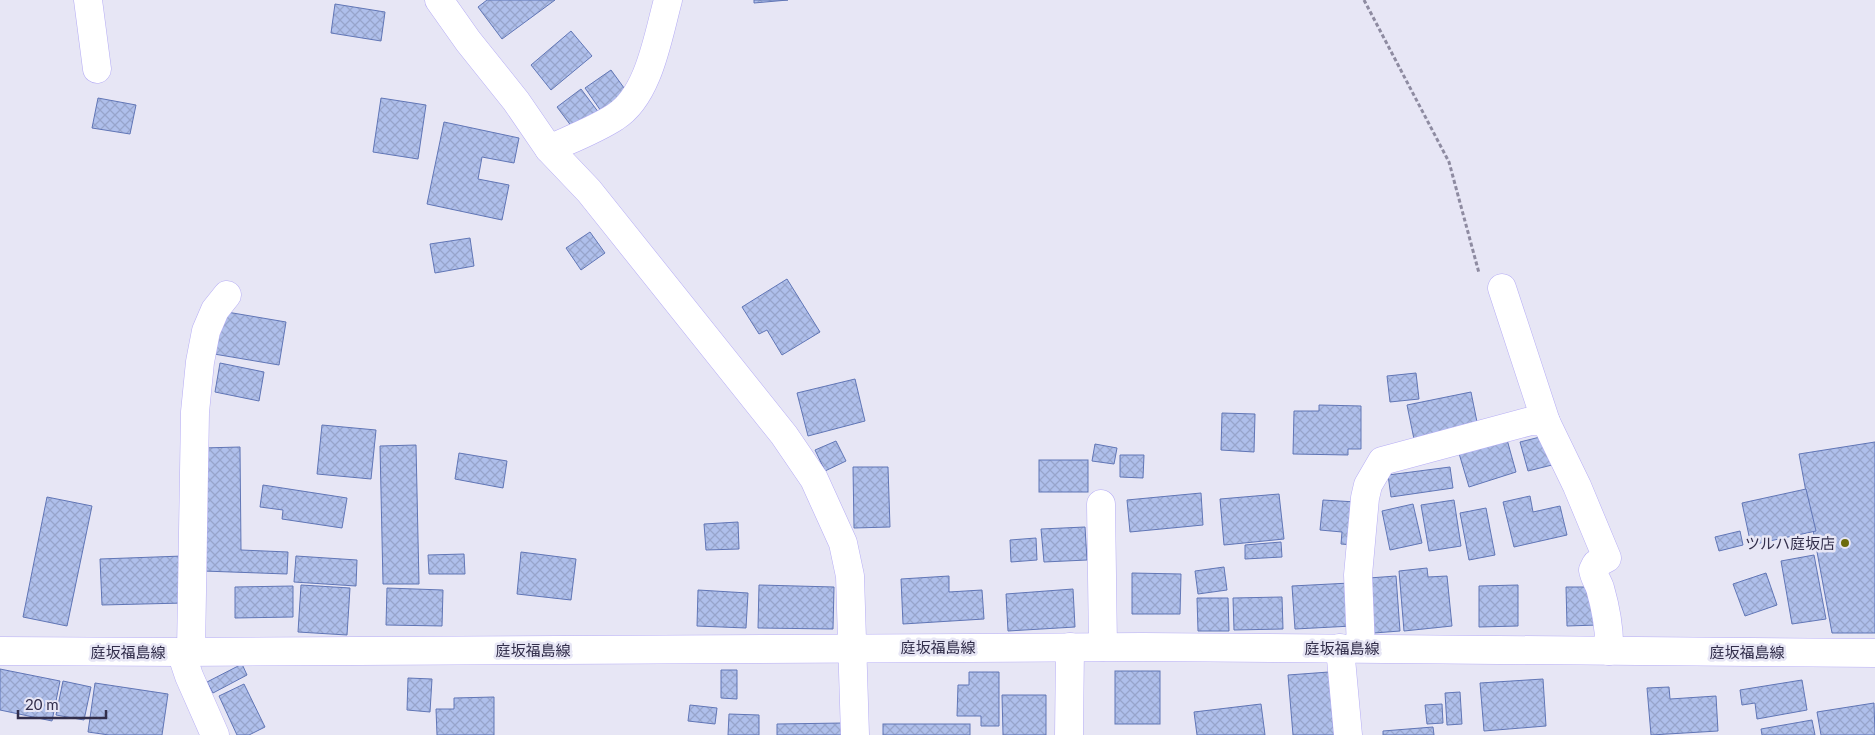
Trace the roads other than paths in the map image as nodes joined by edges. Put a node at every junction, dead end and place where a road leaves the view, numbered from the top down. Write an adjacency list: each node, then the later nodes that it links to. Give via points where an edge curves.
1 (88, 0): 4 (street)
2 (439, 0): 5 (street)
3 (668, 0): 5 (street, via 644,80 632,100 616,116)
4 (97, 68)
5 (549, 149): 12 (street, via 590,191 784,435 814,479 848,561)
6 (1502, 288): 8 (street)
7 (228, 295): 16 (street, via 215,310 206,331 200,362 195,412)
8 (1546, 422): 13 (street, via 1531,421 1382,461 1368,485); 15 (street, via 1607,558 1592,570 1607,615)
9 (1102, 504): 11 (street)
10 (1070, 647): 11 (street, 庭坂福島線); 12 (street, 庭坂福島線); 20 (street)
11 (1104, 647): 13 (street, 庭坂福島線)
12 (853, 648): 16 (street, 庭坂福島線); 19 (street)
13 (1351, 648): 15 (street, 庭坂福島線); 21 (street)
14 (0, 651): 16 (street, 庭坂福島線)
15 (1609, 651): 17 (street, 庭坂福島線)
16 (186, 652): 18 (street, via 190,676)
17 (1875, 653)
18 (215, 735)
19 (855, 735)
20 (1069, 735)
21 (1348, 735)

